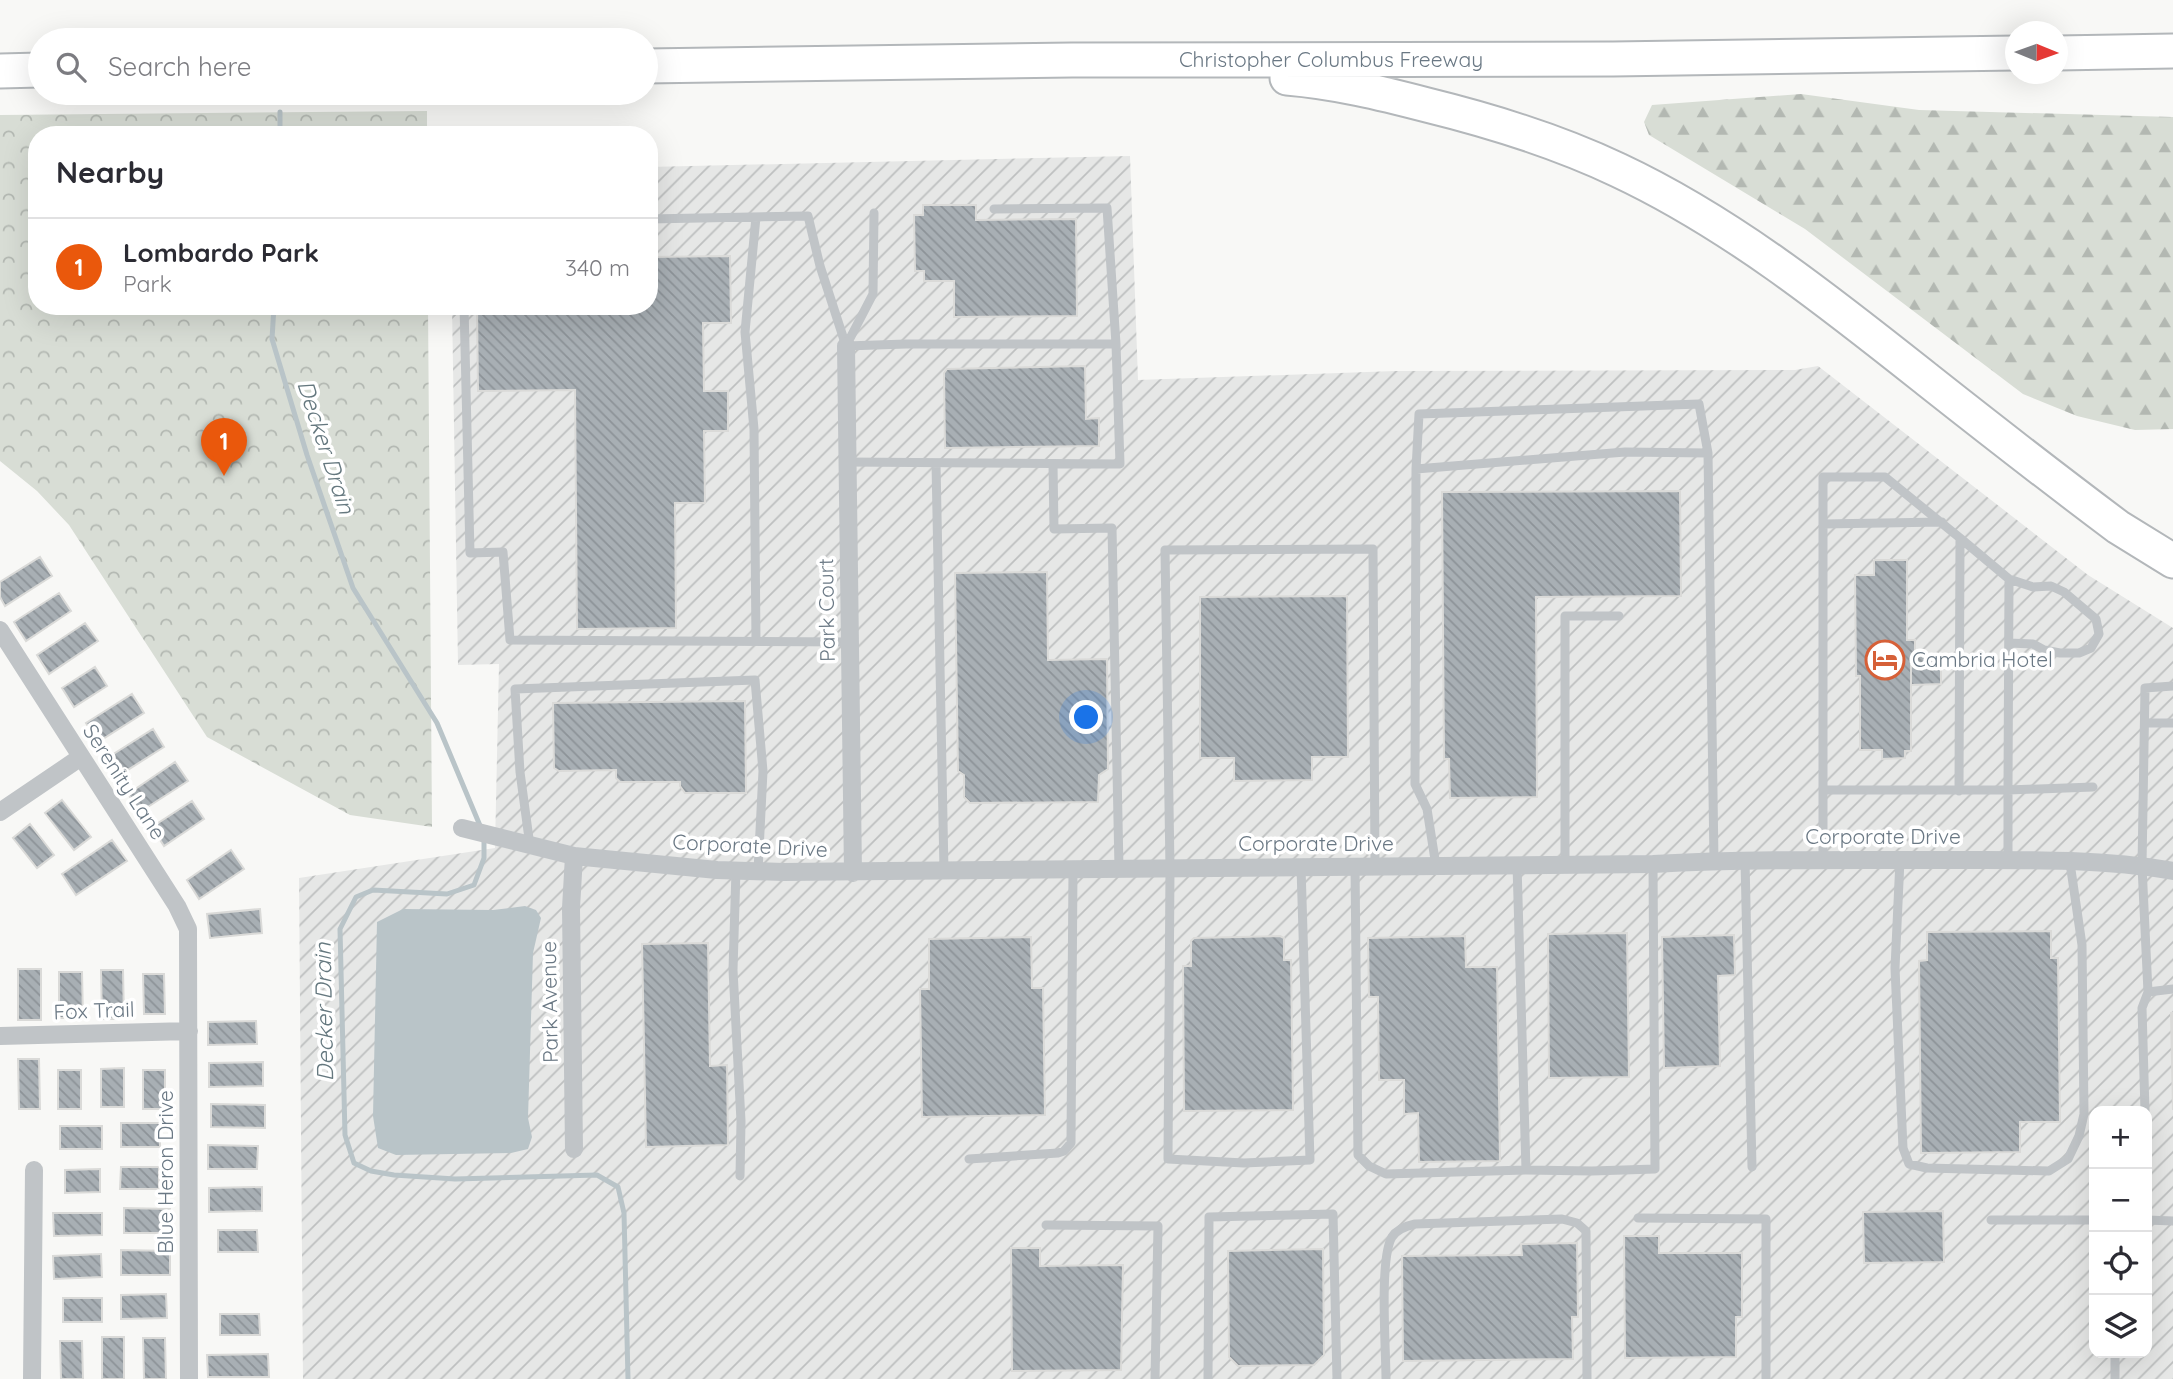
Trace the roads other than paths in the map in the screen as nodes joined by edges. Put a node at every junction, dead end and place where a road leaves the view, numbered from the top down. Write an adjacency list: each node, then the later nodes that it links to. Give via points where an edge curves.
1 (2173, 51): 2 (highway)
2 (2068, 52)
3 (2005, 53): 4 (highway, Christopher Columbus Freeway)
4 (1072, 60): 5 (highway, Christopher Columbus Freeway); 23 (highway, via 1333,84 1522,131 1619,170 1773,261 2118,527)
5 (658, 66)
6 (0, 71): 7 (highway)
7 (28, 71)
8 (995, 209): 13 (lane, via 1107,208)
9 (874, 213): 14 (lane, via 873,294)
10 (756, 217): 11 (lane); 14 (lane, via 808,216); 27 (lane, via 745,332 754,429)
11 (658, 219)
12 (464, 315): 27 (lane, via 470,553 503,552 510,640)
13 (1115, 344): 14 (lane); 18 (lane, via 1120,464)
14 (846, 346): 16 (street, Park Court)
15 (1708, 453): 19 (lane, via 1625,452); 19 (lane, via 1699,404 1419,414); 45 (lane)
16 (846, 462): 17 (lane); 28 (street, Park Court)
17 (936, 463): 18 (lane); 61 (lane)
18 (1053, 464): 56 (lane, via 1054,528 1112,528)
19 (1416, 468): 53 (lane, via 1415,783 1427,809)
20 (1942, 522): 21 (lane); 21 (lane, via 1885,477 1823,477); 22 (lane)
21 (1824, 524): 35 (lane)
22 (1960, 538): 24 (lane); 37 (lane)
23 (2173, 561)
24 (2010, 579): 29 (lane); 29 (lane, via 2064,592 2096,619 2099,634 2091,648 2079,653)
25 (1619, 616): 50 (lane, via 1565,616)
26 (0, 630): 33 (street, Serenity Lane)
27 (756, 641): 28 (lane)
28 (851, 642): 63 (street, Park Court)
29 (2009, 643): 36 (lane)
30 (2173, 686): 31 (lane, via 2145,688)
31 (2145, 723): 32 (lane); 54 (lane)
32 (2173, 723)
33 (81, 757): 38 (street); 64 (street, Serenity Lane, via 177,906 188,929)
34 (2093, 787): 36 (lane)
35 (1823, 790): 37 (lane); 42 (lane)
36 (2008, 790): 37 (lane); 44 (lane)
37 (1959, 791)
38 (0, 812)
39 (462, 828): 40 (street, Corporate Drive)
40 (530, 846): 41 (street, Corporate Drive); 60 (lane, via 515,689 755,680 764,771)
41 (574, 856): 59 (street, Corporate Drive); 70 (street, Park Avenue)
42 (1823, 860): 43 (street, Corporate Drive); 46 (street, Corporate Drive)
43 (1899, 860): 44 (street, Corporate Drive); 47 (lane, via 1897,1031 1903,1148 1909,1164 2049,1171 2068,1159 2084,1114 2082,946)
44 (2008, 860): 47 (street, Corporate Drive)
45 (1714, 861): 46 (street, Corporate Drive); 48 (street, Corporate Drive)
46 (1745, 861): 72 (lane)
47 (2070, 863): 54 (street, Corporate Drive)
48 (1653, 864): 50 (street, Corporate Drive); 74 (lane, via 1656,1169)
49 (1517, 865): 50 (street, Corporate Drive); 53 (street, Corporate Drive); 74 (lane)
50 (1565, 865)
51 (1355, 866): 52 (street, Corporate Drive); 55 (street, Corporate Drive); 74 (lane, via 1358,1155 1386,1174)
52 (1375, 866): 53 (street, Corporate Drive); 57 (lane, via 1373,549 1165,550)
53 (1436, 866)
54 (2143, 866): 62 (street, Corporate Drive); 66 (lane)
55 (1301, 867): 57 (street, Corporate Drive); 57 (lane, via 1310,1160 1244,1163 1168,1159)
56 (1119, 868): 57 (street, Corporate Drive); 58 (street, Corporate Drive)
57 (1170, 868)
58 (1073, 869): 61 (street, Corporate Drive); 71 (lane, via 1071,1143 1058,1153)
59 (736, 870): 60 (street, Corporate Drive); 75 (lane, via 733,970)
60 (758, 871): 63 (street, Corporate Drive)
61 (944, 871): 63 (street, Corporate Drive)
62 (2173, 872)
63 (853, 873)
64 (188, 966): 67 (street, Blue Heron Drive)
65 (2173, 989): 66 (lane)
66 (2148, 992): 69 (lane, via 2142,1008)
67 (189, 1031): 68 (street, Fox Trail); 84 (street, Blue Heron Drive)
68 (0, 1036)
69 (2145, 1106)
70 (574, 1149)
71 (969, 1159)
72 (1752, 1167)
73 (34, 1170): 83 (street)
74 (1526, 1170)
75 (740, 1176)
76 (1638, 1218): 90 (lane, via 1766,1219)
77 (1991, 1220): 78 (lane)
78 (2089, 1220)
79 (2152, 1220): 80 (lane)
80 (2173, 1221)
81 (1046, 1225): 85 (lane, via 1158,1226)
82 (2115, 1358): 91 (lane)
83 (32, 1379)
84 (189, 1379)
85 (1155, 1379)
86 (1208, 1379): 87 (lane, via 1209,1217 1333,1214)
87 (1337, 1379)
88 (1386, 1379): 89 (lane, via 1385,1266 1393,1234 1415,1224 1562,1219 1586,1231)
89 (1587, 1379)
90 (1766, 1379)
91 (2115, 1379)

